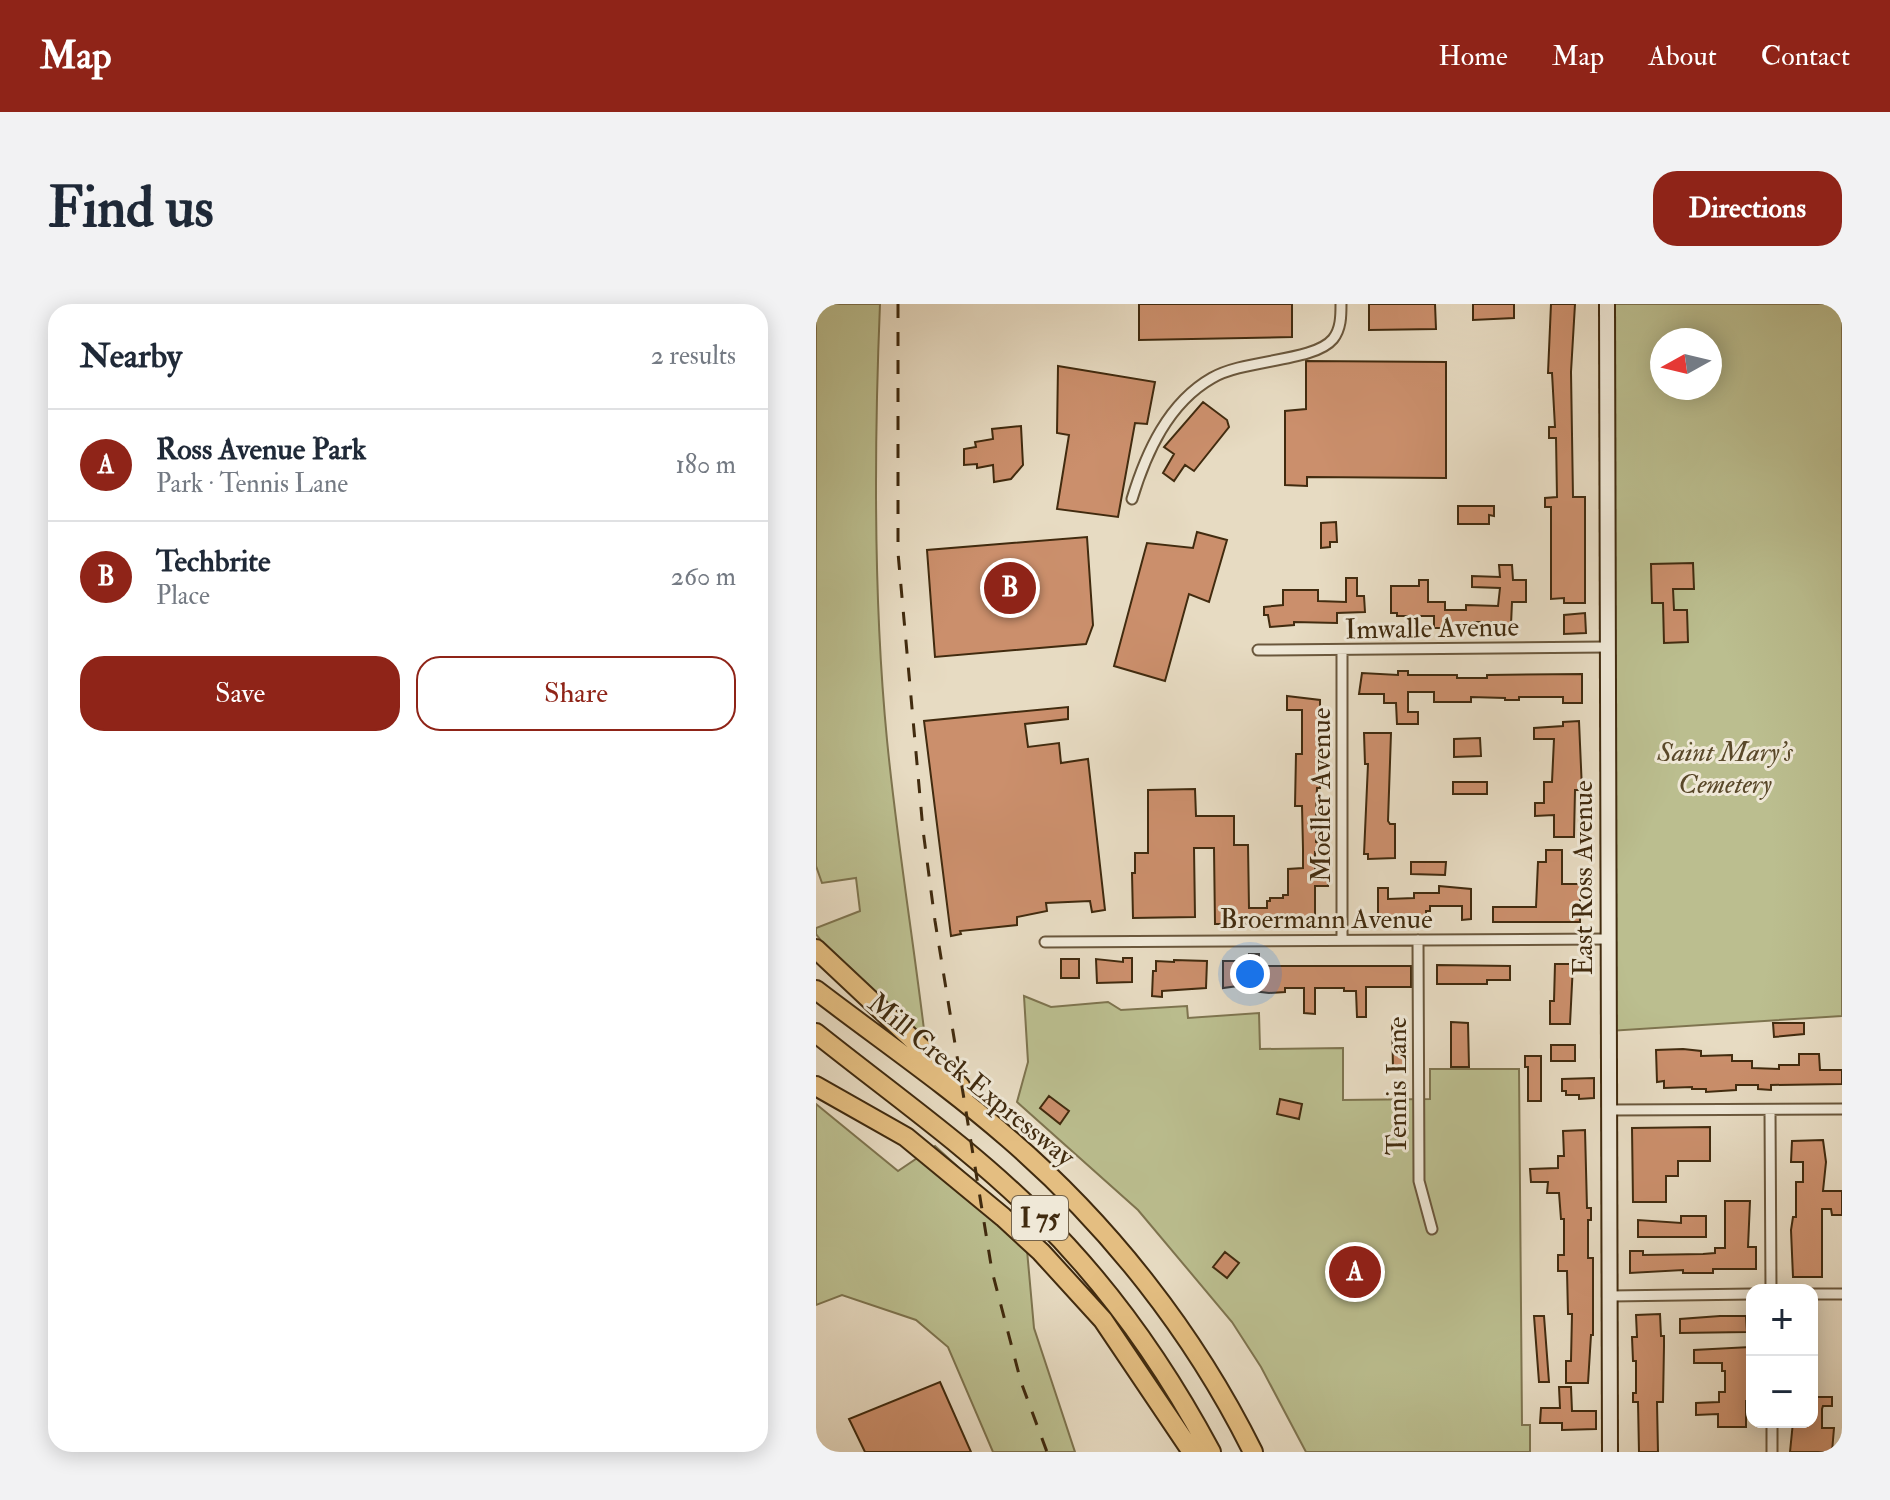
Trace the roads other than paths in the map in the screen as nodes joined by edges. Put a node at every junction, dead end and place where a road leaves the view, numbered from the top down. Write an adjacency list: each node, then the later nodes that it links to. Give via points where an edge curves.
1 (1341, 304): 3 (street, via 1337,332 1324,347 1236,367 1213,377 1183,401 1149,451)
2 (1607, 304): 4 (street, East Ross Avenue)
3 (1132, 499)
4 (1607, 647): 6 (street, Imwalle Avenue); 7 (street, East Ross Avenue)
5 (1258, 650): 6 (street, Imwalle Avenue)
6 (1342, 650): 8 (street, Moeller Avenue)
7 (1608, 939): 9 (street, Broermann Avenue); 17 (street, East Ross Avenue)
8 (1342, 940): 9 (street, Broermann Avenue); 10 (street, Broermann Avenue)
9 (1418, 940): 19 (street, Tennis Lane, via 1419,1181)
10 (1045, 942)
11 (816, 949): 15 (highway, via 960,1086)
12 (816, 990): 15 (highway, Mill Creek Expressway / I 75)
13 (816, 1033): 27 (highway, I 75, via 999,1179 1066,1244 1141,1339)
14 (816, 1086): 26 (highway, via 906,1137 1041,1252 1103,1320)
15 (972, 1109): 28 (highway, Mill Creek Expressway / I 75, via 1047,1175 1134,1267 1198,1357)
16 (1842, 1109): 18 (street)
17 (1610, 1110): 18 (street); 24 (street, East Ross Avenue)
18 (1770, 1110): 20 (street)
19 (1432, 1229)
20 (1771, 1284)
21 (1746, 1294): 24 (street)
22 (1818, 1294): 23 (street)
23 (1842, 1294)
24 (1611, 1296): 29 (street, East Ross Avenue)
25 (1772, 1428): 30 (street)
26 (1192, 1452)
27 (1211, 1452)
28 (1253, 1452)
29 (1610, 1452)
30 (1772, 1452)

